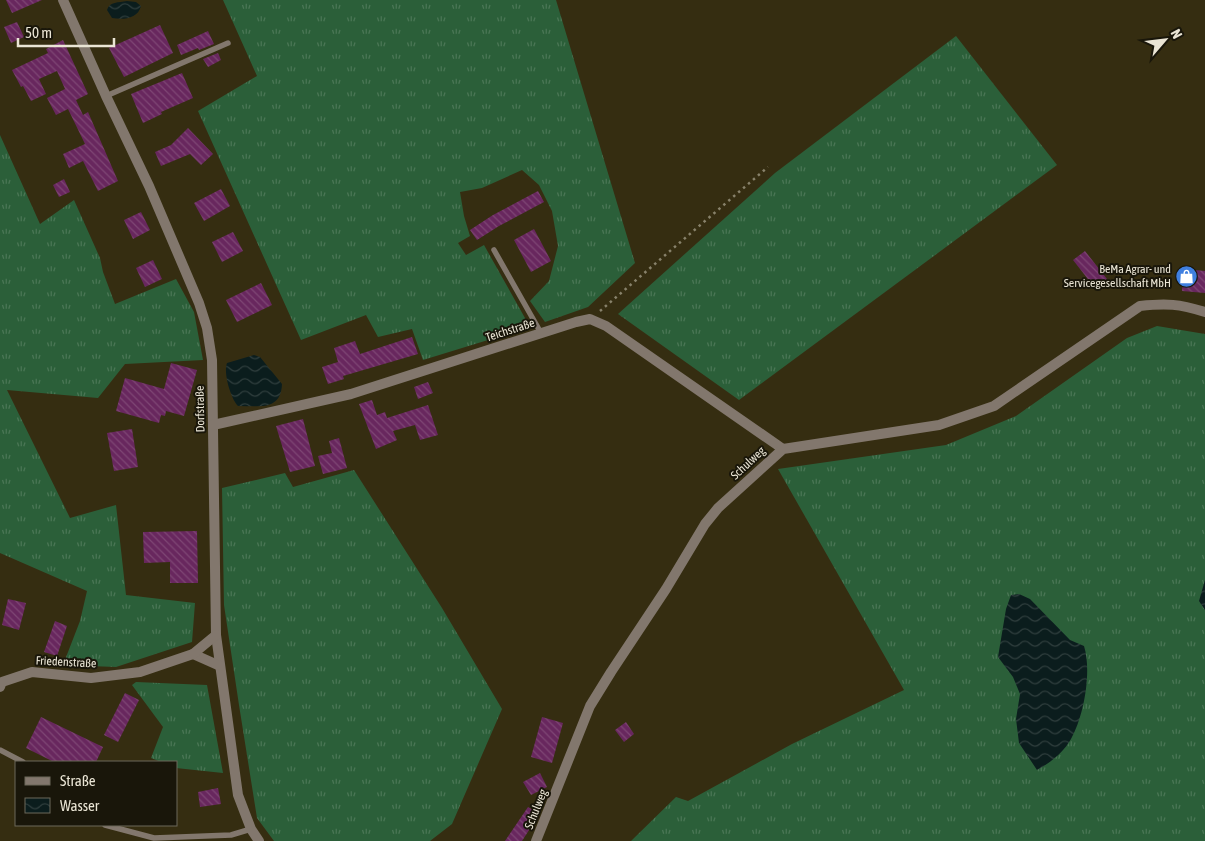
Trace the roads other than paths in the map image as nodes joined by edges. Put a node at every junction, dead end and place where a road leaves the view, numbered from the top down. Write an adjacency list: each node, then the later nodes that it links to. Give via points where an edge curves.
1 (63, 0): 3 (street, Dorfstraße)
2 (228, 43): 3 (lane)
3 (106, 96): 7 (street, Dorfstraße, via 149,186 202,311 212,360)
4 (494, 250): 6 (lane)
5 (1205, 312): 8 (street, Schulweg, via 1182,305 1140,306 994,406 939,425)
6 (541, 333): 7 (street, Teichstraße, via 351,394); 8 (street, Teichstraße, via 590,319 606,326)
7 (213, 425): 9 (street, Dorfstraße)
8 (783, 448): 18 (street, Schulweg, via 705,524 611,672 590,706)
9 (216, 635): 10 (street, Friedenstraße); 11 (street, Dorfstraße)
10 (193, 654): 11 (street); 12 (street, Friedenstraße, via 140,672 91,678 32,672 2,682)
11 (220, 666): 16 (street, Dorfstraße, via 238,795)
12 (0, 687)
13 (0, 750): 14 (lane)
14 (21, 761)
15 (110, 826): 16 (lane, via 154,838 231,835)
16 (251, 829): 17 (street, Dorfstraße)
17 (259, 841)
18 (536, 841)

